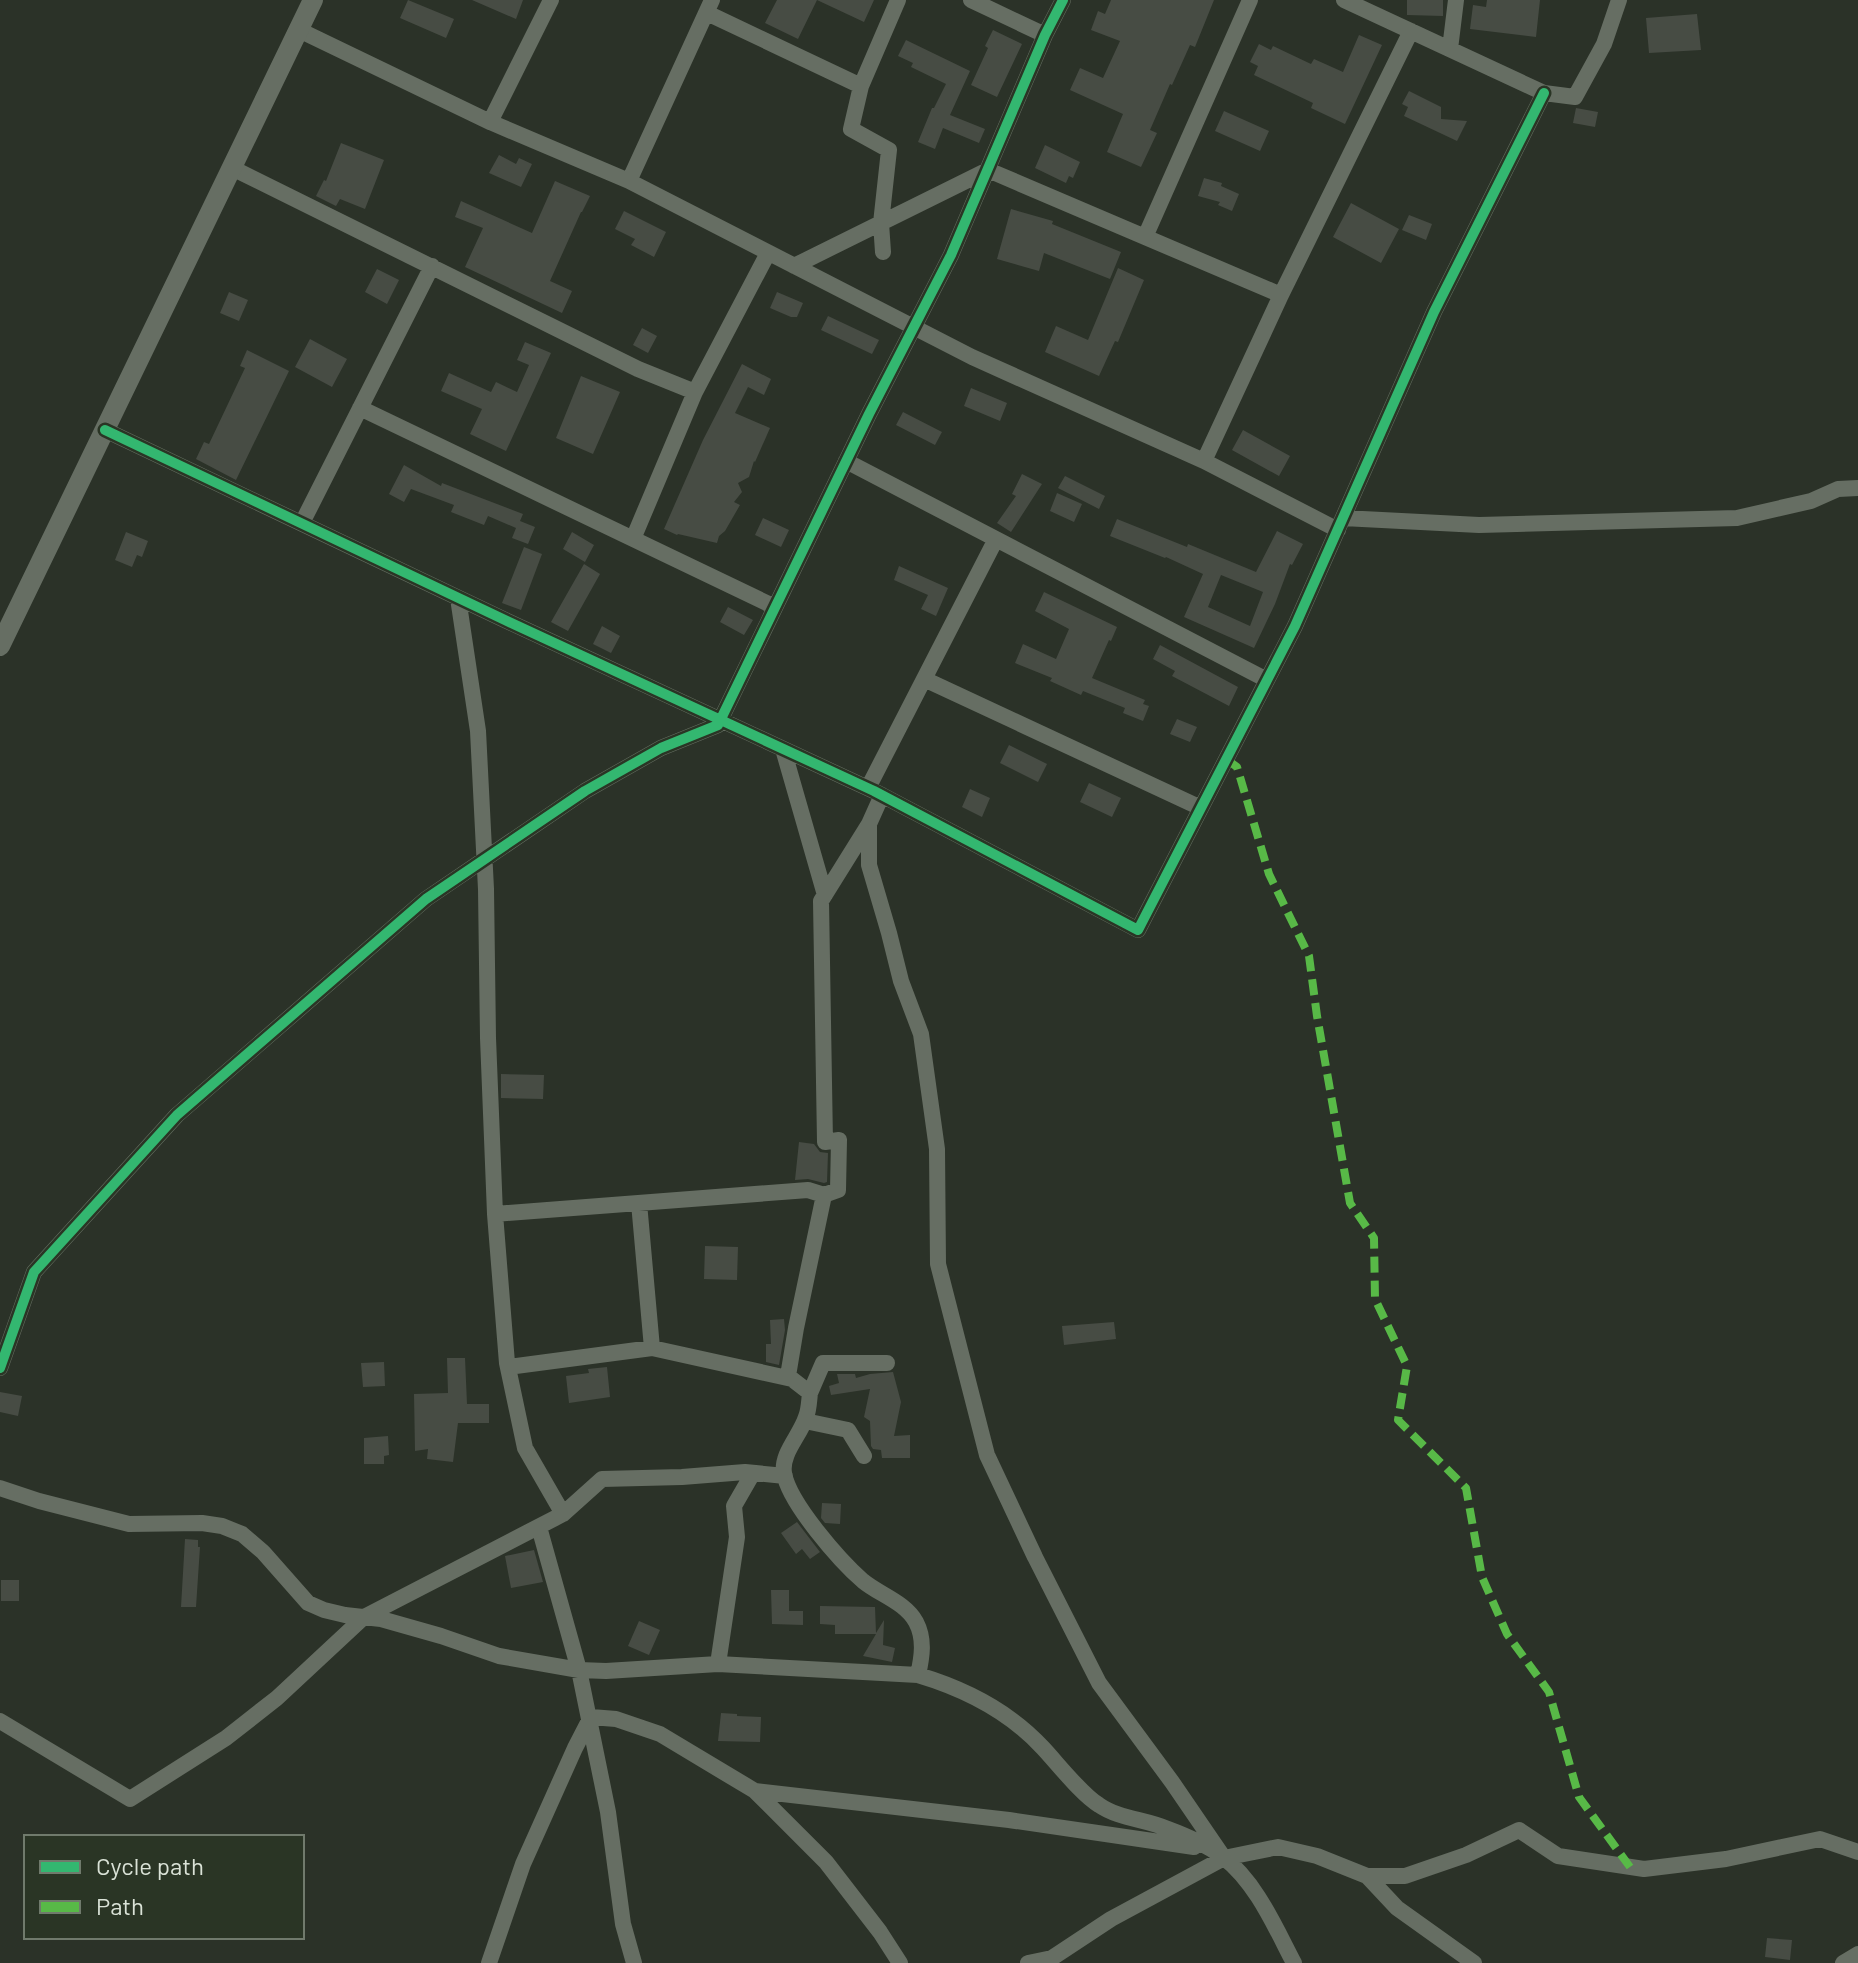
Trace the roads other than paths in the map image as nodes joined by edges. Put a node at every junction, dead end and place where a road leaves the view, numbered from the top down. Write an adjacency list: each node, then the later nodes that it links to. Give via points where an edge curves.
1 (313, 0): 11 (street)
2 (551, 0): 17 (street)
3 (898, 0): 15 (street)
4 (971, 0): 13 (street)
5 (1063, 0): 13 (street)
6 (1250, 0): 22 (street)
7 (1344, 0): 12 (street)
8 (1456, 0): 14 (street)
9 (1619, 0): 16 (street, via 1604,44 1575,97)
10 (709, 6): 15 (street); 20 (street)
11 (299, 30): 17 (street); 18 (street)
12 (1411, 31): 14 (street); 27 (street)
13 (1045, 35): 19 (street)
14 (1450, 49): 16 (street)
15 (861, 86): 21 (street, via 851,129 889,150)
16 (1544, 93): 36 (street, via 1434,312)
17 (490, 122): 20 (street)
18 (232, 168): 25 (street); 31 (street)
19 (988, 170): 21 (street); 22 (street); 28 (street)
20 (629, 181): 24 (street)
21 (881, 223): 23 (street); 26 (street)
22 (1145, 237): 27 (street)
23 (883, 252)
24 (768, 253): 26 (street); 29 (street)
25 (432, 266): 29 (street); 30 (street)
26 (794, 266): 28 (street)
27 (1281, 295): 33 (street)
28 (914, 327): 32 (street); 33 (street)
29 (695, 392): 37 (street)
30 (360, 408): 35 (street); 37 (street)
31 (105, 430): 35 (street); 41 (street)
32 (846, 461): 38 (street); 40 (street)
33 (1204, 461): 36 (street)
34 (1858, 488): 36 (street, via 1737,518)
35 (302, 523): 39 (street)
36 (1340, 524): 43 (street)
37 (633, 539): 40 (street)
38 (996, 539): 42 (street); 43 (street)
39 (458, 598): 44 (street); 49 (street, via 478,731)
40 (775, 607): 44 (street)
41 (0, 646)
42 (924, 679): 46 (street); 47 (street)
43 (1267, 680): 47 (street)
44 (720, 720): 45 (street); 49 (street, via 585,791)
45 (783, 749): 46 (street); 50 (street)
46 (875, 792): 47 (street, via 1138,930); 48 (street)
47 (1201, 808)
48 (869, 824): 50 (street); 75 (street, via 869,865 921,1034 937,1149 938,1264 987,1455 1099,1683)
49 (485, 859): 53 (street); 57 (street, via 426,899 177,1115 34,1272)
50 (825, 895): 51 (street, via 825,1142 839,1140 838,1190)
51 (824, 1195): 52 (street, via 808,1190); 58 (street, via 796,1328 788,1376)
52 (639, 1203): 53 (street); 54 (street)
53 (495, 1214): 56 (street)
54 (652, 1348): 56 (street); 58 (street)
55 (887, 1363): 59 (street, via 823,1363)
56 (508, 1367): 65 (street, via 525,1448)
57 (0, 1368)
58 (792, 1379): 59 (street)
59 (810, 1393): 60 (street)
60 (805, 1421): 61 (street, via 848,1430); 63 (street, via 786,1458)
61 (864, 1456)
62 (753, 1473): 63 (street); 65 (street, via 602,1479); 68 (street, via 734,1506 737,1537)
63 (785, 1476): 70 (street, via 795,1498 837,1553 864,1582 909,1612 922,1640)
64 (0, 1488): 67 (street, via 129,1524 222,1526 263,1552 308,1603)
65 (563, 1514): 66 (street)
66 (539, 1527): 67 (street); 69 (street)
67 (364, 1617): 69 (street, via 499,1656); 71 (street, via 236,1730 130,1799)
68 (718, 1664): 69 (street); 70 (street)
69 (579, 1670): 72 (street)
70 (918, 1675): 75 (street, via 1005,1714 1099,1805 1166,1827)
71 (0, 1721)
72 (589, 1721): 73 (street, via 616,1719 660,1734); 78 (street, via 523,1864); 79 (street)
73 (755, 1791): 75 (street, via 1009,1820); 80 (street, via 826,1862)
74 (1858, 1852): 76 (street, via 1820,1839 1644,1869 1558,1856 1519,1830 1405,1876)
75 (1218, 1854): 76 (street, via 1278,1847); 81 (street, via 1052,1958); 82 (street, via 1248,1883)
76 (1367, 1876): 83 (street, via 1397,1908)
77 (1858, 1954): 84 (street)
78 (489, 1963)
79 (634, 1963)
80 (900, 1963)
81 (1028, 1963)
82 (1294, 1963)
83 (1474, 1963)
84 (1843, 1963)

